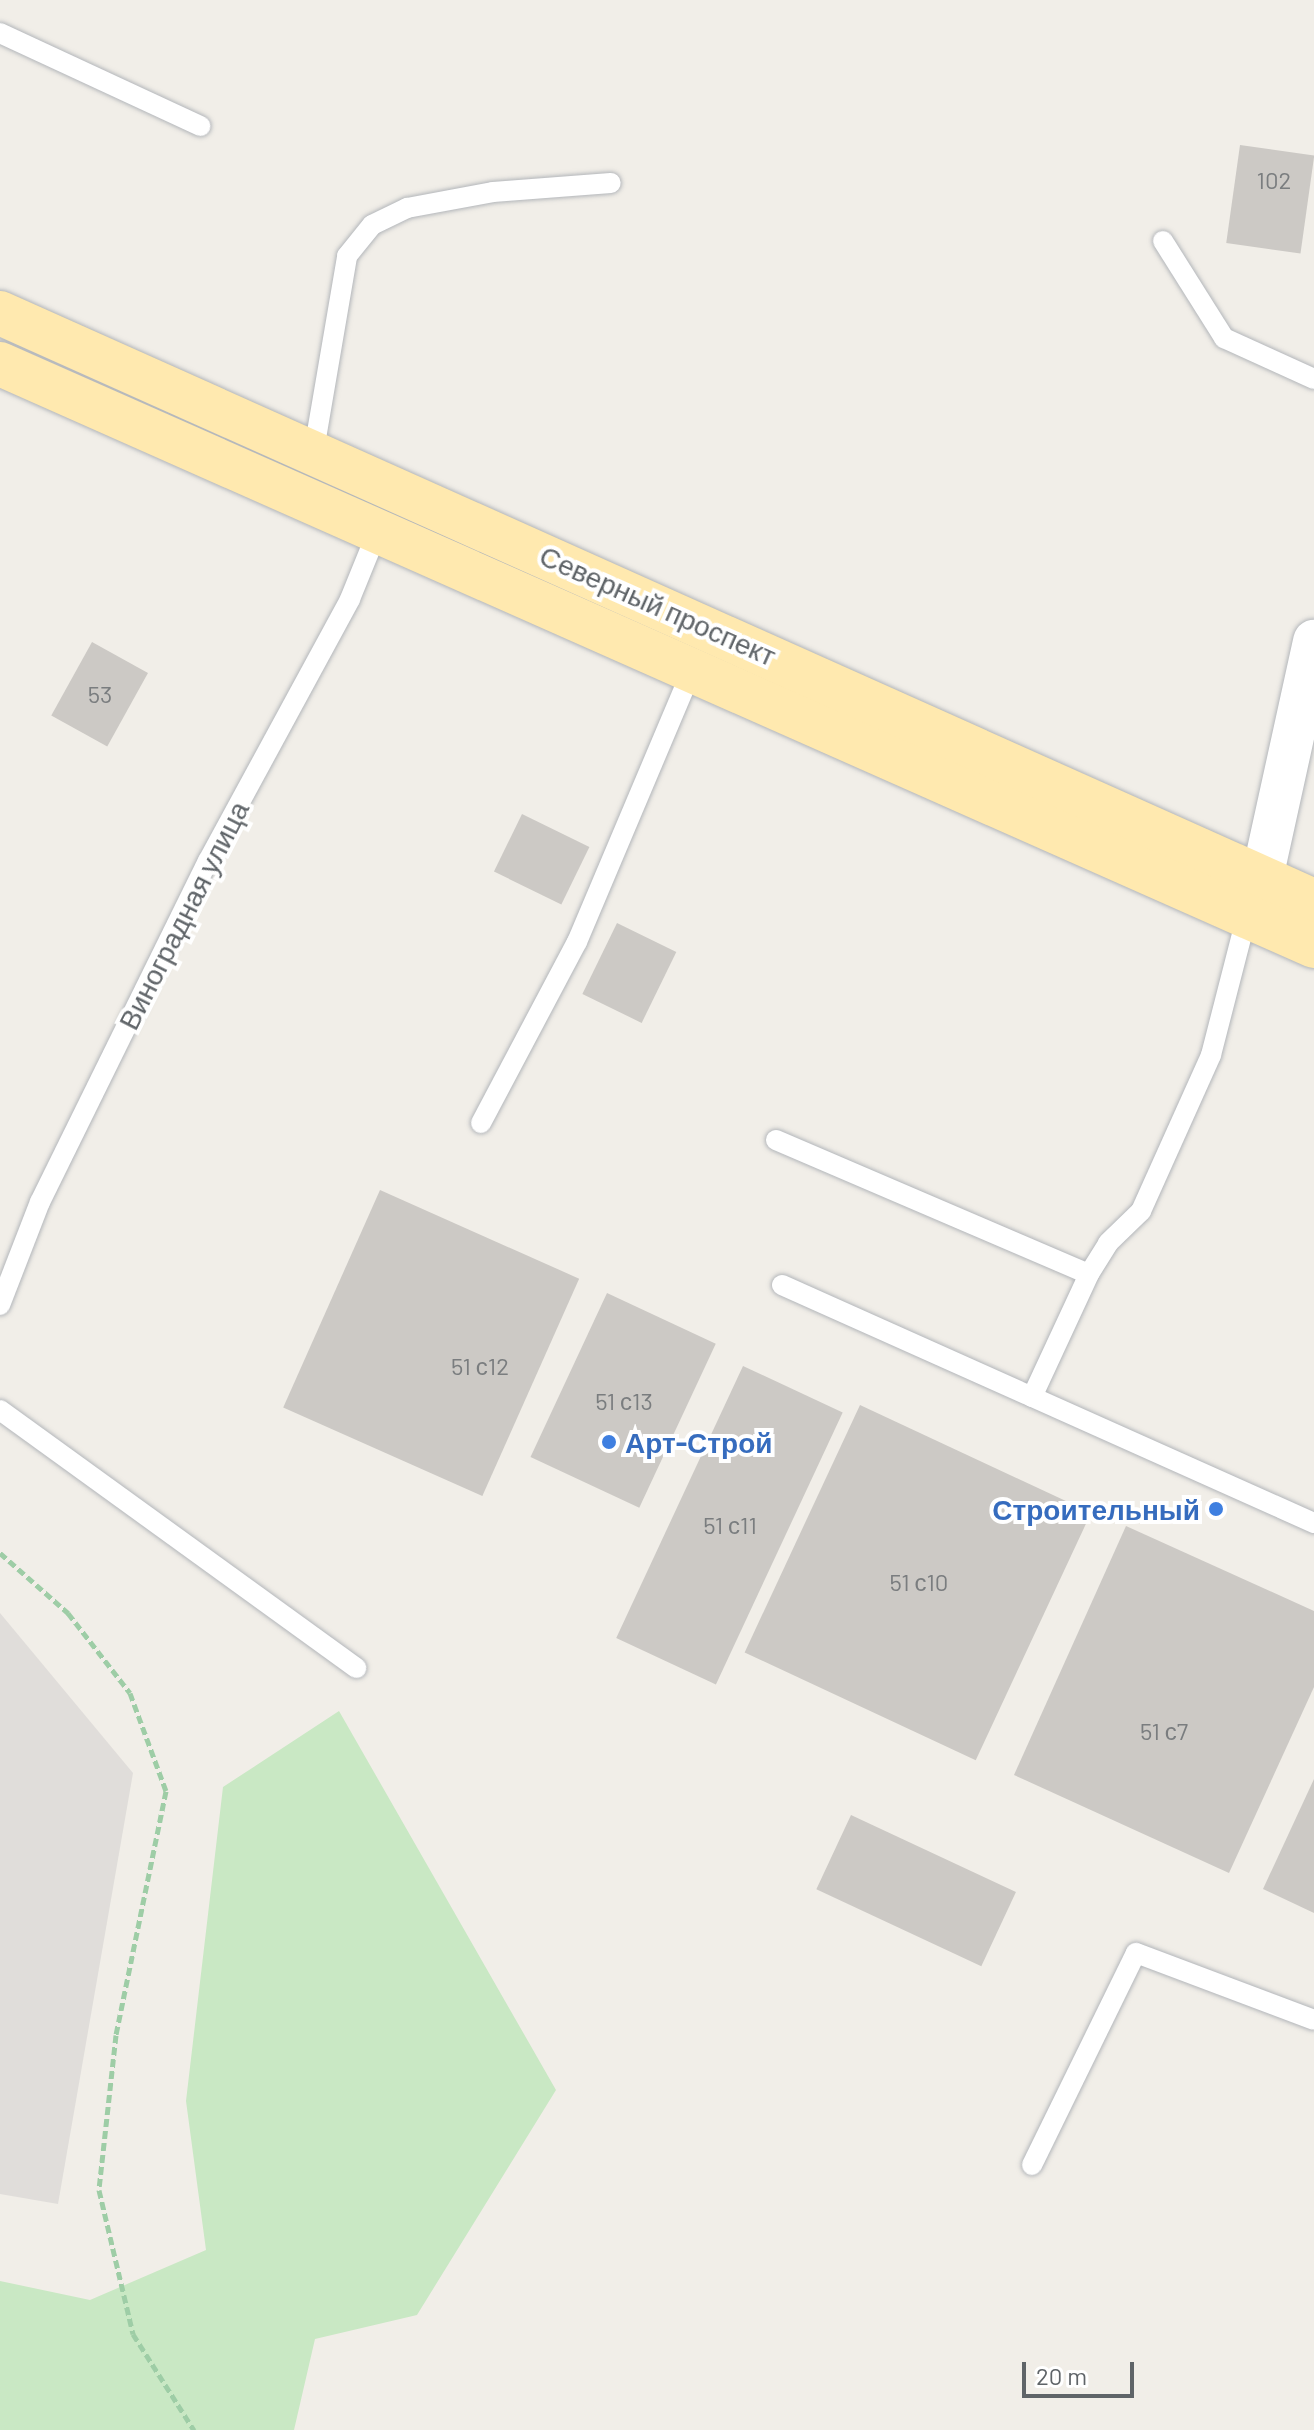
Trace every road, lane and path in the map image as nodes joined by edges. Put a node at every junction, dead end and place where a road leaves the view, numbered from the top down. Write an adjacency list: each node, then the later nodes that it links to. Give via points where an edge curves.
1 (0, 33): 2 (lane)
2 (200, 126)
3 (611, 183): 8 (lane, via 493,192 407,208 372,225 347,256)
4 (1163, 241): 7 (lane, via 1224,338)
5 (0, 313): 8 (main road, Северный проспект)
6 (0, 364): 9 (main road, Северный проспект)
7 (1314, 379)
8 (314, 450): 12 (main road, Северный проспект)
9 (378, 530): 11 (main road, Северный проспект); 19 (lane, Виноградная улица, via 350,599 208,861 40,1202)
10 (1314, 641): 12 (street)
11 (692, 670): 12 (main road, Северный проспект); 15 (lane, via 577,942)
12 (1254, 897): 13 (main road, Северный проспект); 14 (main road, Северный проспект); 17 (lane, via 1211,1055 1141,1211 1108,1243)
13 (1314, 901)
14 (1314, 946)
15 (481, 1123)
16 (776, 1140): 17 (lane)
17 (1089, 1274): 20 (lane)
18 (782, 1285): 20 (lane)
19 (0, 1305)
20 (1032, 1397): 22 (lane)
21 (0, 1410): 24 (lane)
22 (1314, 1523)
23 (0, 1553): 27 (path, via 68,1613 130,1693 166,1791 116,2035 99,2190 133,2334)
24 (356, 1668)
25 (1314, 2020): 26 (lane, via 1136,1953)
26 (1032, 2165)
27 (194, 2430)

